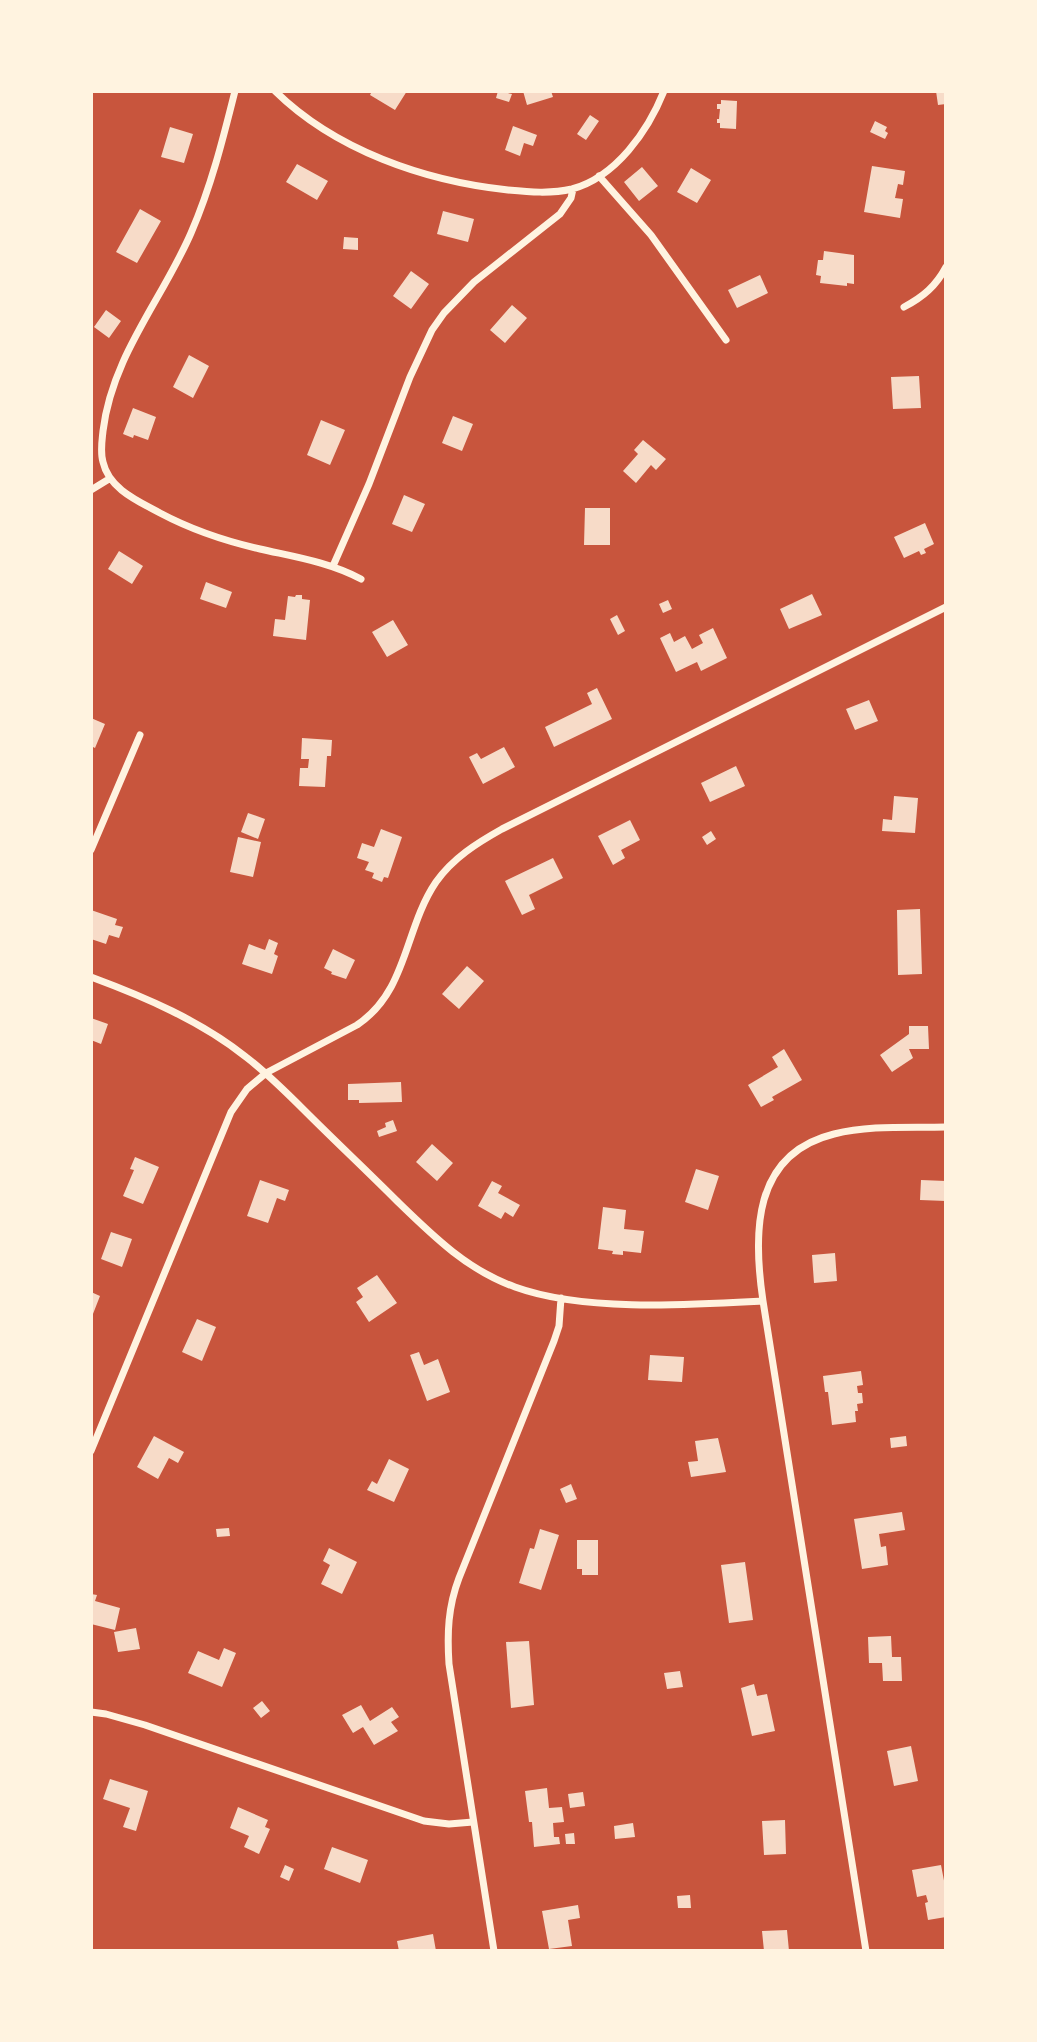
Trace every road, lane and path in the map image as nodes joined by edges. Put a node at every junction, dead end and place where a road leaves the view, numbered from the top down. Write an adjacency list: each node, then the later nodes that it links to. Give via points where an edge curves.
1 (236, 91): 9 (street, via 191,232 111,390 101,449)
2 (275, 91): 5 (street, via 325,129 401,166 493,188)
3 (664, 91): 4 (street, via 641,137)
4 (599, 176): 5 (street); 8 (street, via 652,235)
5 (573, 189): 11 (street, via 560,214 474,282 432,330)
6 (946, 267): 7 (street, via 927,293)
7 (904, 307)
8 (726, 340)
9 (109, 479): 10 (street); 11 (street, via 158,512 207,534)
10 (91, 490)
11 (333, 566): 12 (street)
12 (362, 579)
13 (946, 607): 17 (street, via 470,848 426,899 391,989 371,1016)
14 (140, 734): 15 (street)
15 (91, 850)
16 (91, 977): 17 (street, via 208,1031)
17 (266, 1073): 19 (street, via 454,1253 495,1280); 21 (street, via 231,1112)
18 (946, 1127): 20 (street, via 834,1134 816,1140 782,1164 763,1199 759,1219)
19 (561, 1298): 20 (street, via 664,1305); 23 (street, via 554,1341 447,1618 449,1664)
20 (763, 1301): 25 (street)
21 (91, 1451)
22 (91, 1712): 23 (street, via 145,1725 424,1821)
23 (473, 1822): 24 (street)
24 (494, 1951)
25 (866, 1951)

